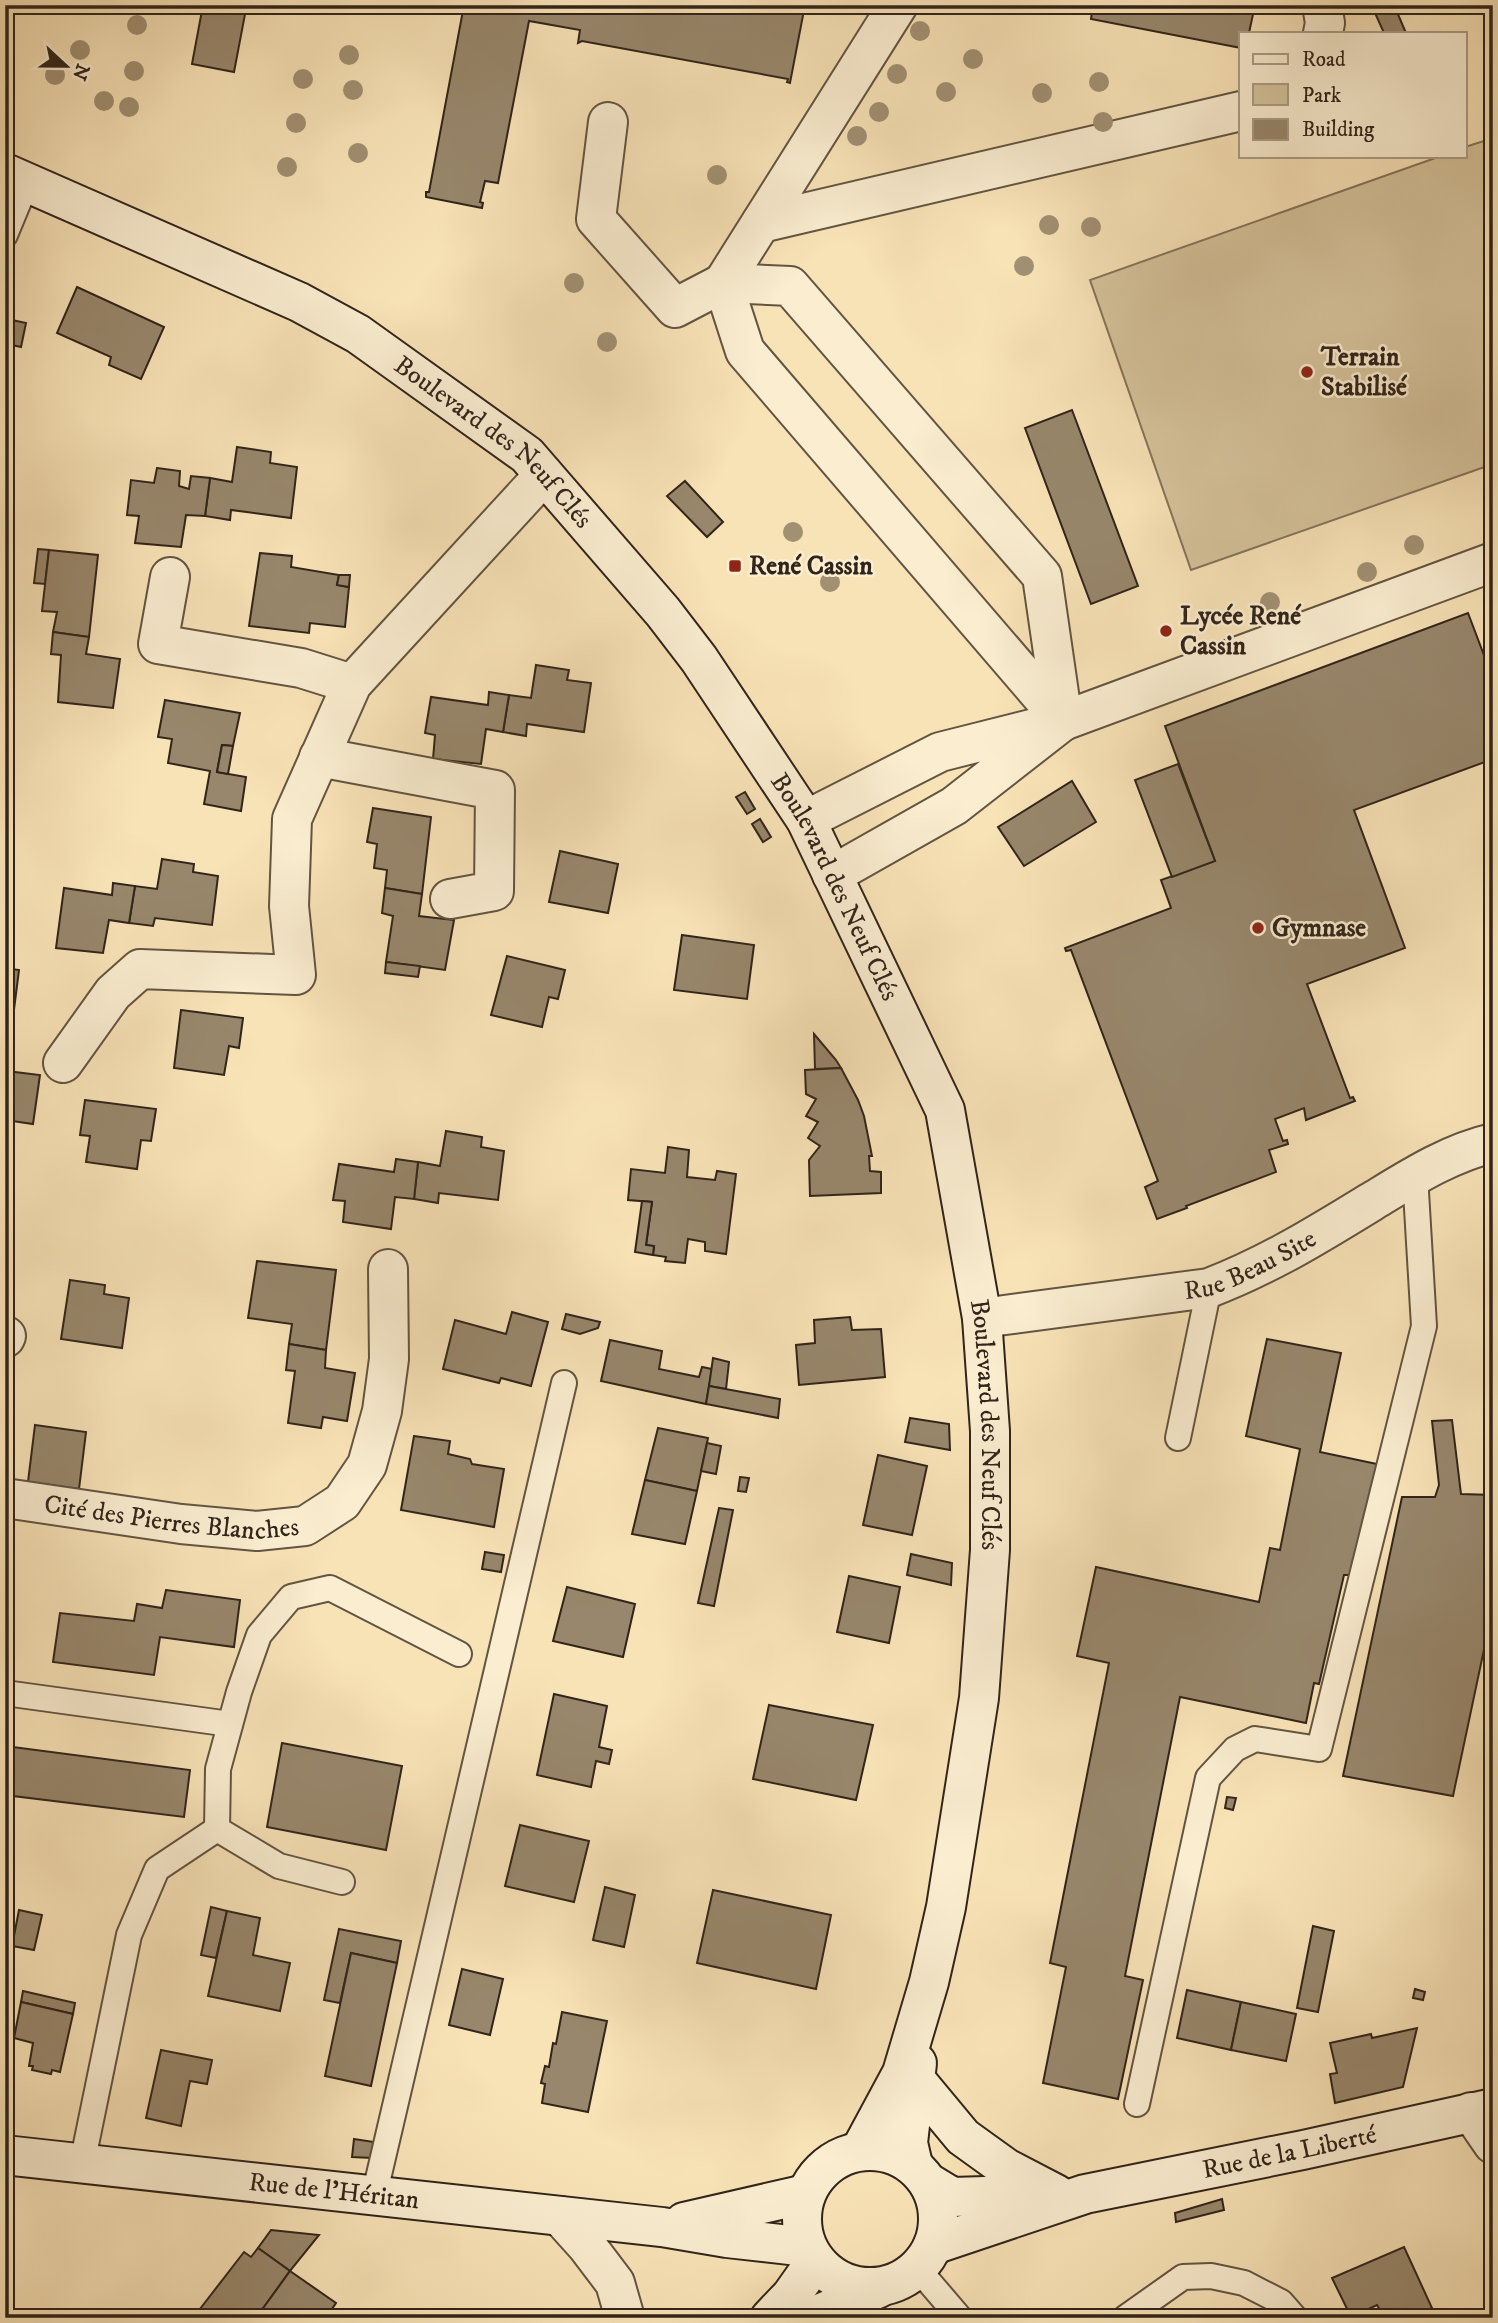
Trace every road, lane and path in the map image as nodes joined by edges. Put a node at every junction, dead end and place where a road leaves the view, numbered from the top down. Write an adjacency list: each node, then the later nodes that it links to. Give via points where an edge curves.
1 (898, 5): 7 (street)
2 (1322, 5): 3 (street)
3 (1323, 32)
4 (1239, 111): 7 (street)
5 (608, 122): 9 (street, via 596,219 675,308)
6 (16, 177): 8 (lane); 10 (street, Boulevard des Neuf Clés, via 299,302 358,334 527,454)
7 (761, 223): 9 (street)
8 (5, 235)
9 (723, 283): 14 (street, via 745,351); 14 (street, via 790,286 1042,576)
10 (544, 475): 13 (street); 16 (street, Boulevard des Neuf Clés, via 699,659)
11 (1493, 562): 14 (street)
12 (170, 577): 13 (street, via 158,644 301,668)
13 (352, 684): 15 (street)
14 (1063, 721): 16 (street, via 940,752); 17 (street, via 954,806)
15 (319, 757): 18 (street, via 495,790 494,891); 19 (street, via 292,819 289,906 296,975 140,969 113,993)
16 (806, 820): 17 (street, Boulevard des Neuf Clés)
17 (832, 875): 24 (street, Boulevard des Neuf Clés, via 944,1110)
18 (450, 899)
19 (64, 1063)
20 (1493, 1143): 21 (street, Rue Beau Site)
21 (1415, 1175): 23 (street, Rue Beau Site, via 1284,1254); 35 (lane, via 1424,1326 1319,1749 1255,1739 1235,1749 1208,1778)
22 (388, 1269): 27 (street, Cité des Pierres Blanches, via 389,1359 382,1411 367,1465 342,1502 305,1525 257,1531)
23 (1209, 1288): 24 (street, Rue Beau Site); 26 (lane)
24 (982, 1318): 33 (street, Boulevard des Neuf Clés, via 990,1431 990,1550 979,1698 946,1907)
25 (564, 1383): 44 (lane)
26 (1178, 1438)
27 (5, 1499)
28 (459, 1654): 30 (lane, via 330,1588 291,1597 259,1635)
29 (5, 1693): 30 (lane)
30 (230, 1724): 31 (lane, via 218,1769)
31 (217, 1829): 32 (lane, via 279,1866); 40 (lane, via 156,1868 129,1935)
32 (342, 1882)
33 (929, 1982): 34 (street, Boulevard des Neuf Clés); 38 (street, Boulevard des Neuf Clés, via 902,2073)
34 (915, 2078): 41 (street, Boulevard des Neuf Clés, via 908,2143); 43 (street, via 962,2137 1006,2168)
35 (1137, 2104)
36 (1482, 2110): 37 (street); 43 (street, Rue de la Liberté)
37 (1493, 2144)
38 (860, 2151): 41 (street, via 897,2156); 42 (street, via 827,2165)
39 (5, 2155): 40 (street, Rue de l'Héritan)
40 (82, 2164): 44 (street, Rue de l'Héritan)
41 (921, 2174): 43 (street, Rue de la Liberté, via 952,2197); 48 (street, via 937,2203 938,2225)
42 (806, 2194): 46 (street, Rue de l'Héritan); 47 (street, via 802,2230)
43 (1070, 2194): 48 (street, Rue de la Liberté)
44 (374, 2196): 45 (street, Rue de l'Héritan)
45 (561, 2216): 46 (street, Rue de l'Héritan); 50 (street, via 615,2283)
46 (662, 2227): 47 (street, Rue de l'Héritan)
47 (811, 2254): 49 (street, via 833,2278 855,2287); 51 (street, via 791,2296)
48 (925, 2257): 49 (street, via 900,2281); 53 (lane)
49 (879, 2288): 52 (street)
50 (625, 2318)
51 (770, 2318)
52 (810, 2318)
53 (960, 2318)
54 (1125, 2318): 55 (lane, via 1183,2277 1211,2276 1244,2283 1281,2302)
55 (1295, 2318)

